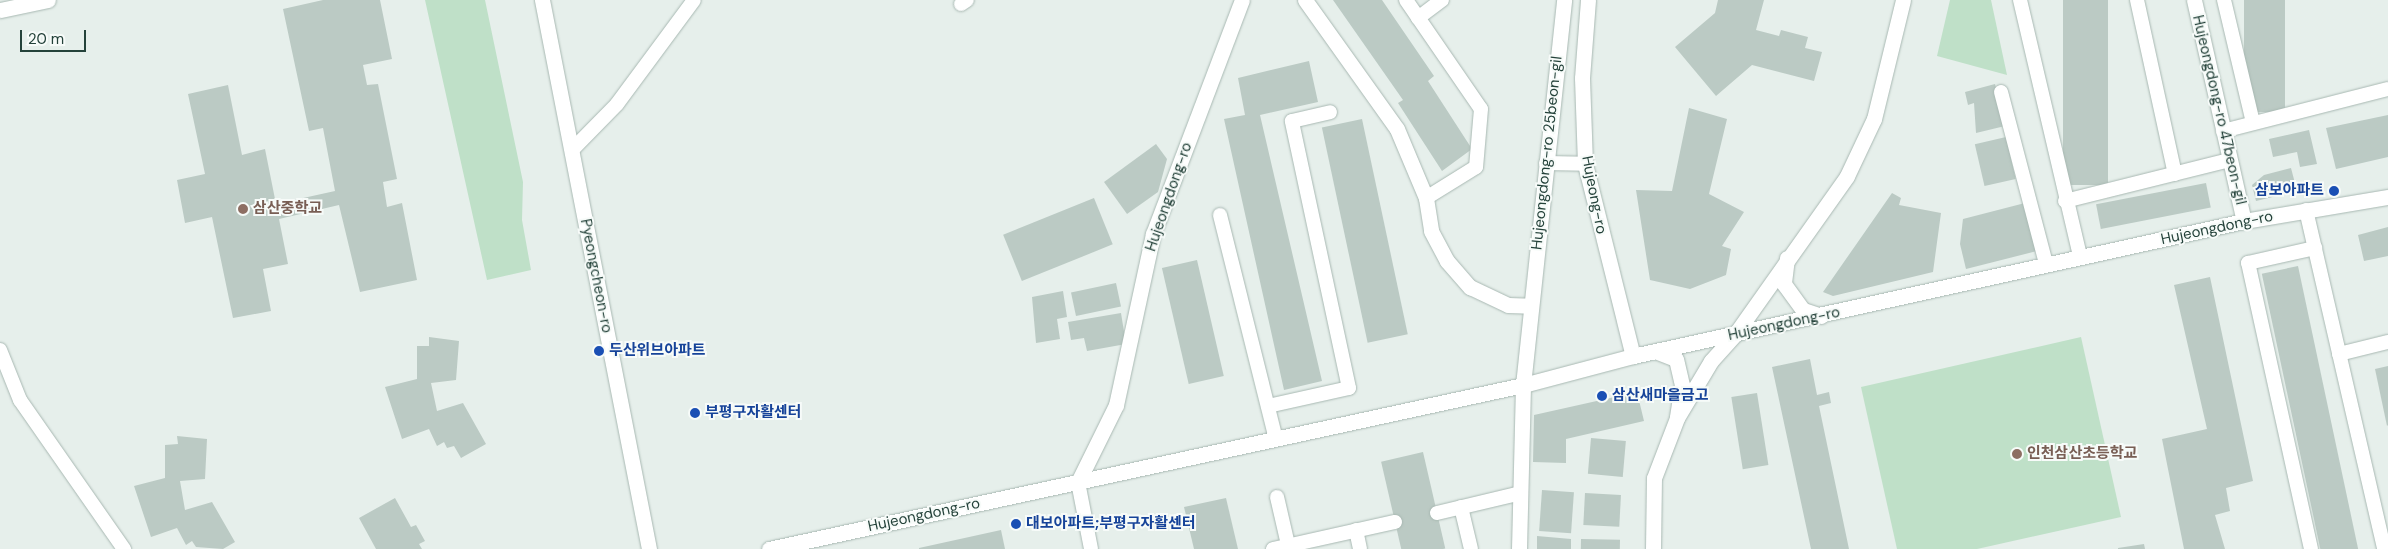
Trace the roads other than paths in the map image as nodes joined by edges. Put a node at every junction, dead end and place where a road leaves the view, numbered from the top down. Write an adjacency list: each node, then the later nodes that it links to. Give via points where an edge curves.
1 (48, 0): 15 (street)
2 (542, 0): 22 (street, Pyeongcheon-ro)
3 (694, 0): 22 (lane, via 617,104)
4 (1242, 0): 49 (street, Hujeongdong-ro, via 1153,234 1116,405)
5 (1305, 0): 28 (street, via 1397,129)
6 (1406, 0): 16 (lane)
7 (1442, 0): 16 (lane)
8 (1564, 0): 24 (street, Hujeongdong-ro 25beon-gil)
9 (1588, 0): 25 (street, Hujeong-ro, via 1582,78)
10 (1902, 0): 35 (street, via 1874,119 1846,176)
11 (2020, 0): 29 (lane)
12 (2138, 0): 26 (lane)
13 (2194, 0): 21 (street, Hujeongdong-ro 47beon-gil)
14 (2224, 0): 20 (lane)
15 (0, 10)
16 (1418, 18): 28 (lane, via 1481,109 1476,167)
17 (2388, 89): 20 (lane)
18 (2001, 92): 36 (lane)
19 (1330, 112): 46 (lane, via 1292,121 1349,388)
20 (2252, 123): 21 (lane)
21 (2224, 131): 23 (street, Hujeongdong-ro 47beon-gil)
22 (572, 150): 58 (street, Pyeongcheon-ro)
23 (2230, 160): 26 (lane); 32 (street, Hujeongdong-ro 47beon-gil)
24 (1546, 163): 25 (lane); 37 (street, Hujeongdong-ro 25beon-gil)
25 (1585, 164): 44 (street, Hujeong-ro)
26 (2175, 174): 29 (lane)
27 (2388, 197): 30 (street, Hujeongdong-ro)
28 (1426, 198): 37 (street, via 1431,231 1447,262 1470,287 1508,305)
29 (2065, 201): 34 (lane)
30 (2306, 210): 32 (street, Hujeongdong-ro); 33 (lane)
31 (1220, 214): 46 (lane)
32 (2244, 221): 34 (street, Hujeongdong-ro)
33 (2315, 248): 43 (lane); 66 (lane, via 2248,262)
34 (2080, 256): 36 (street, Hujeongdong-ro)
35 (1787, 258): 38 (street, via 1784,284 1803,310); 39 (street)
36 (2046, 264): 38 (street, Hujeongdong-ro)
37 (1531, 306): 45 (street, Hujeongdong-ro 25beon-gil)
38 (1822, 316): 39 (street, Hujeongdong-ro)
39 (1736, 334): 42 (street, Hujeongdong-ro); 47 (street, via 1711,361)
40 (2388, 342): 43 (lane)
41 (0, 350): 57 (lane, via 20,400)
42 (1655, 351): 44 (street, Hujeongdong-ro); 47 (street, via 1676,359 1682,384)
43 (2339, 354): 67 (lane)
44 (1633, 356): 45 (street, Hujeongdong-ro)
45 (1523, 385): 48 (street, Hujeongdong-ro); 50 (street)
46 (1268, 406): 48 (lane)
47 (1677, 418): 65 (street, via 1654,478)
48 (1276, 439): 49 (street, Hujeongdong-ro)
49 (1078, 482): 59 (street, Hujeongdong-ro); 60 (lane)
50 (1520, 494): 52 (lane); 64 (street)
51 (1277, 497): 56 (lane)
52 (1461, 507): 53 (lane); 63 (lane)
53 (1437, 513)
54 (1395, 522): 55 (lane)
55 (1356, 530): 56 (lane); 62 (lane)
56 (1289, 547): 61 (lane)
57 (124, 549)
58 (649, 549)
59 (770, 549)
60 (1091, 549)
61 (1273, 549)
62 (1360, 549)
63 (1471, 549)
64 (1519, 549)
65 (1653, 549)
66 (2311, 549)
67 (2384, 549)

